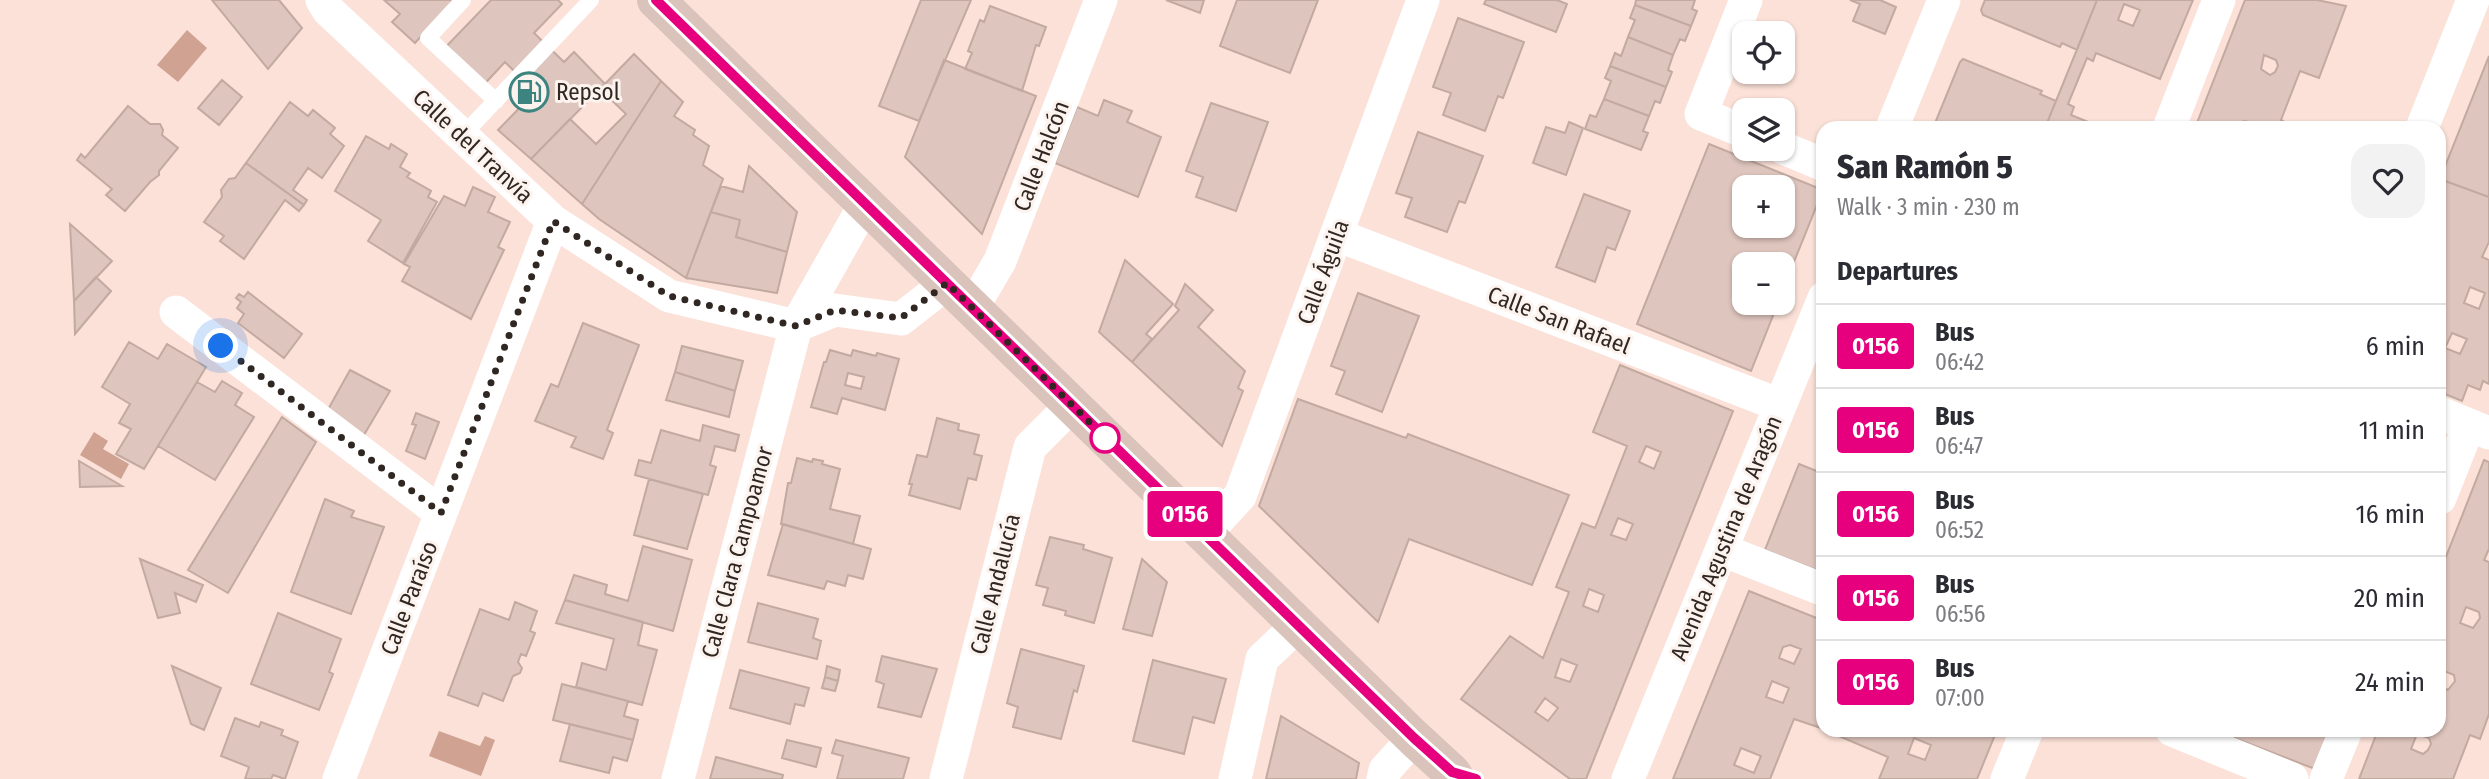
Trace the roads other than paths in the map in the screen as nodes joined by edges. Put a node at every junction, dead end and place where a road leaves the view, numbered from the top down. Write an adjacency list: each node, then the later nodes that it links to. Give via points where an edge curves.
1 (322, 0): 16 (street, Calle del Tranvía)
2 (463, 0): 11 (lane, via 428,38)
3 (591, 0): 11 (lane)
4 (656, 0): 19 (street)
5 (1101, 0): 22 (street, Calle Halcón, via 1000,261)
6 (1423, 0): 21 (street, Calle Águila)
7 (1746, 0): 15 (street, via 1701,114)
8 (1944, 0): 12 (street)
9 (2220, 0): 13 (street)
10 (2473, 0): 14 (street)
11 (496, 101): 16 (lane)
12 (1895, 121)
13 (2172, 121)
14 (2425, 121)
15 (1732, 127)
16 (462, 136): 20 (street, Calle del Tranvía)
17 (1795, 153): 18 (street)
18 (1816, 162)
19 (865, 204): 22 (street); 25 (street, Calle Clara Campoamor)
20 (553, 221): 25 (street, Calle del Tranvía, via 669,296); 30 (street, Calle Paraíso)
21 (1337, 235): 27 (street, Calle San Rafael); 31 (street, Calle Águila, via 1240,496)
22 (960, 295): 25 (street, via 901,318 835,310); 26 (street)
23 (176, 313): 30 (street)
24 (1816, 317): 27 (street, Avenida Agustina de Aragón)
25 (796, 326): 41 (street, Calle Clara Campoamor)
26 (1072, 405): 31 (street); 42 (street, Calle Andalucía, via 1030,447)
27 (1780, 405): 32 (street, Avenida Agustina de Aragón)
28 (2466, 424): 29 (street)
29 (2446, 481)
30 (441, 513): 40 (street, Calle Paraíso)
31 (1205, 534): 34 (street)
32 (1722, 550): 33 (street); 45 (street, Avenida Agustina de Aragón)
33 (1816, 587)
34 (1299, 624): 38 (street); 43 (street, via 1262,659)
35 (2024, 737): 46 (street)
36 (2189, 737): 47 (street)
37 (2343, 737): 48 (street)
38 (1414, 738): 39 (street); 44 (street, via 1385,770)
39 (1461, 777)
40 (339, 779)
41 (678, 779)
42 (946, 779)
43 (1234, 779)
44 (1383, 779)
45 (1628, 779)
46 (2007, 779)
47 (2292, 779)
48 (2326, 779)

